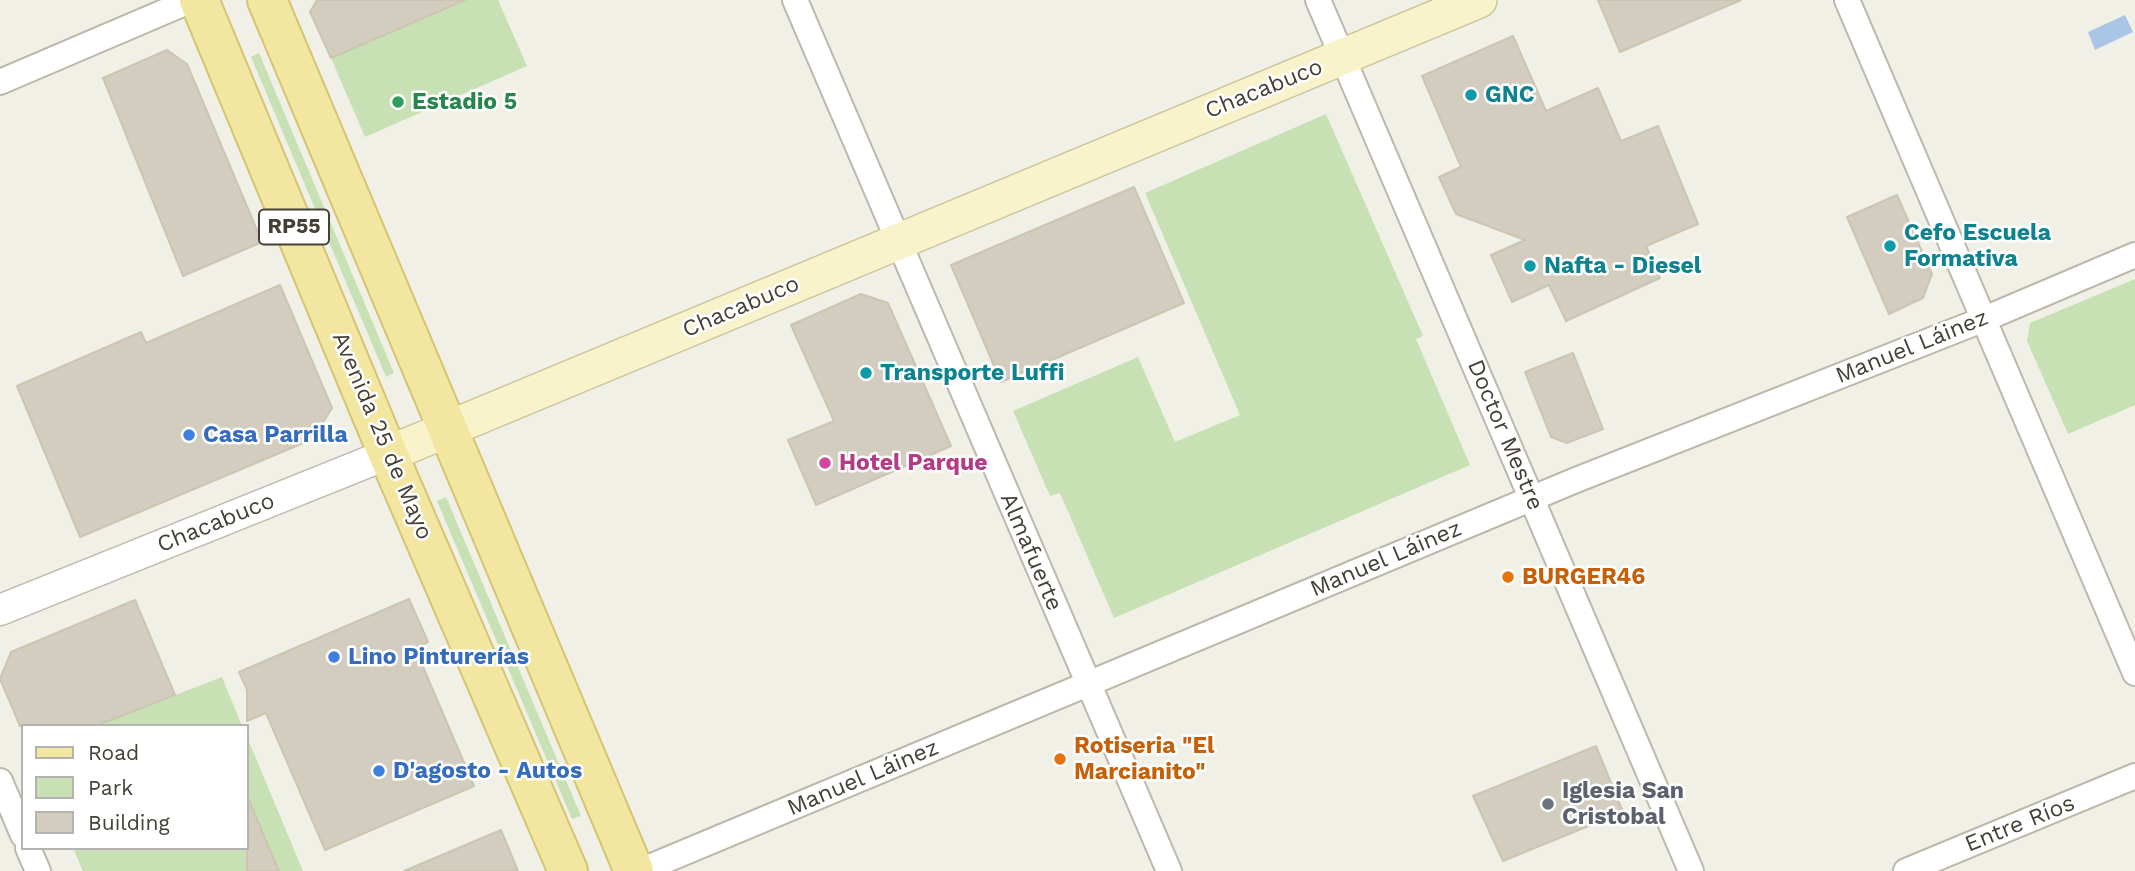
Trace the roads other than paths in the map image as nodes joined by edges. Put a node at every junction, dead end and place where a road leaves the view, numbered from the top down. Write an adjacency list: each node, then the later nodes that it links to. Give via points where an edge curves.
1 (192, 0): 9 (street)
2 (199, 0): 14 (main road, Avenida 25 de Mayo / RP55)
3 (267, 0): 13 (main road, RP55)
4 (795, 0): 10 (street, Almafuerte)
5 (1318, 0): 8 (street, Doctor Mestre)
6 (1479, 0): 8 (main road, Chacabuco)
7 (1847, 0): 12 (street)
8 (1342, 57): 10 (main road, Chacabuco); 15 (street, Doctor Mestre)
9 (0, 82)
10 (897, 241): 13 (main road, Chacabuco); 18 (street, Almafuerte)
11 (2135, 255): 12 (street, Manuel Láinez)
12 (1982, 320): 15 (street, Manuel Láinez); 17 (street)
13 (449, 431): 14 (main road, Chacabuco); 25 (main road, RP55)
14 (388, 453): 16 (street, Chacabuco); 24 (main road, Avenida 25 de Mayo / RP55)
15 (1532, 498): 18 (street, Manuel Láinez); 28 (street, Doctor Mestre)
16 (0, 610)
17 (2135, 673)
18 (1088, 684): 26 (street, Manuel Láinez); 27 (street, Almafuerte)
19 (2135, 776): 29 (street, Entre Ríos)
20 (0, 781): 21 (street)
21 (21, 830)
22 (29, 850): 23 (street)
23 (38, 871)
24 (568, 871)
25 (634, 871)
26 (640, 871)
27 (1169, 871)
28 (1691, 871)
29 (1906, 871)

